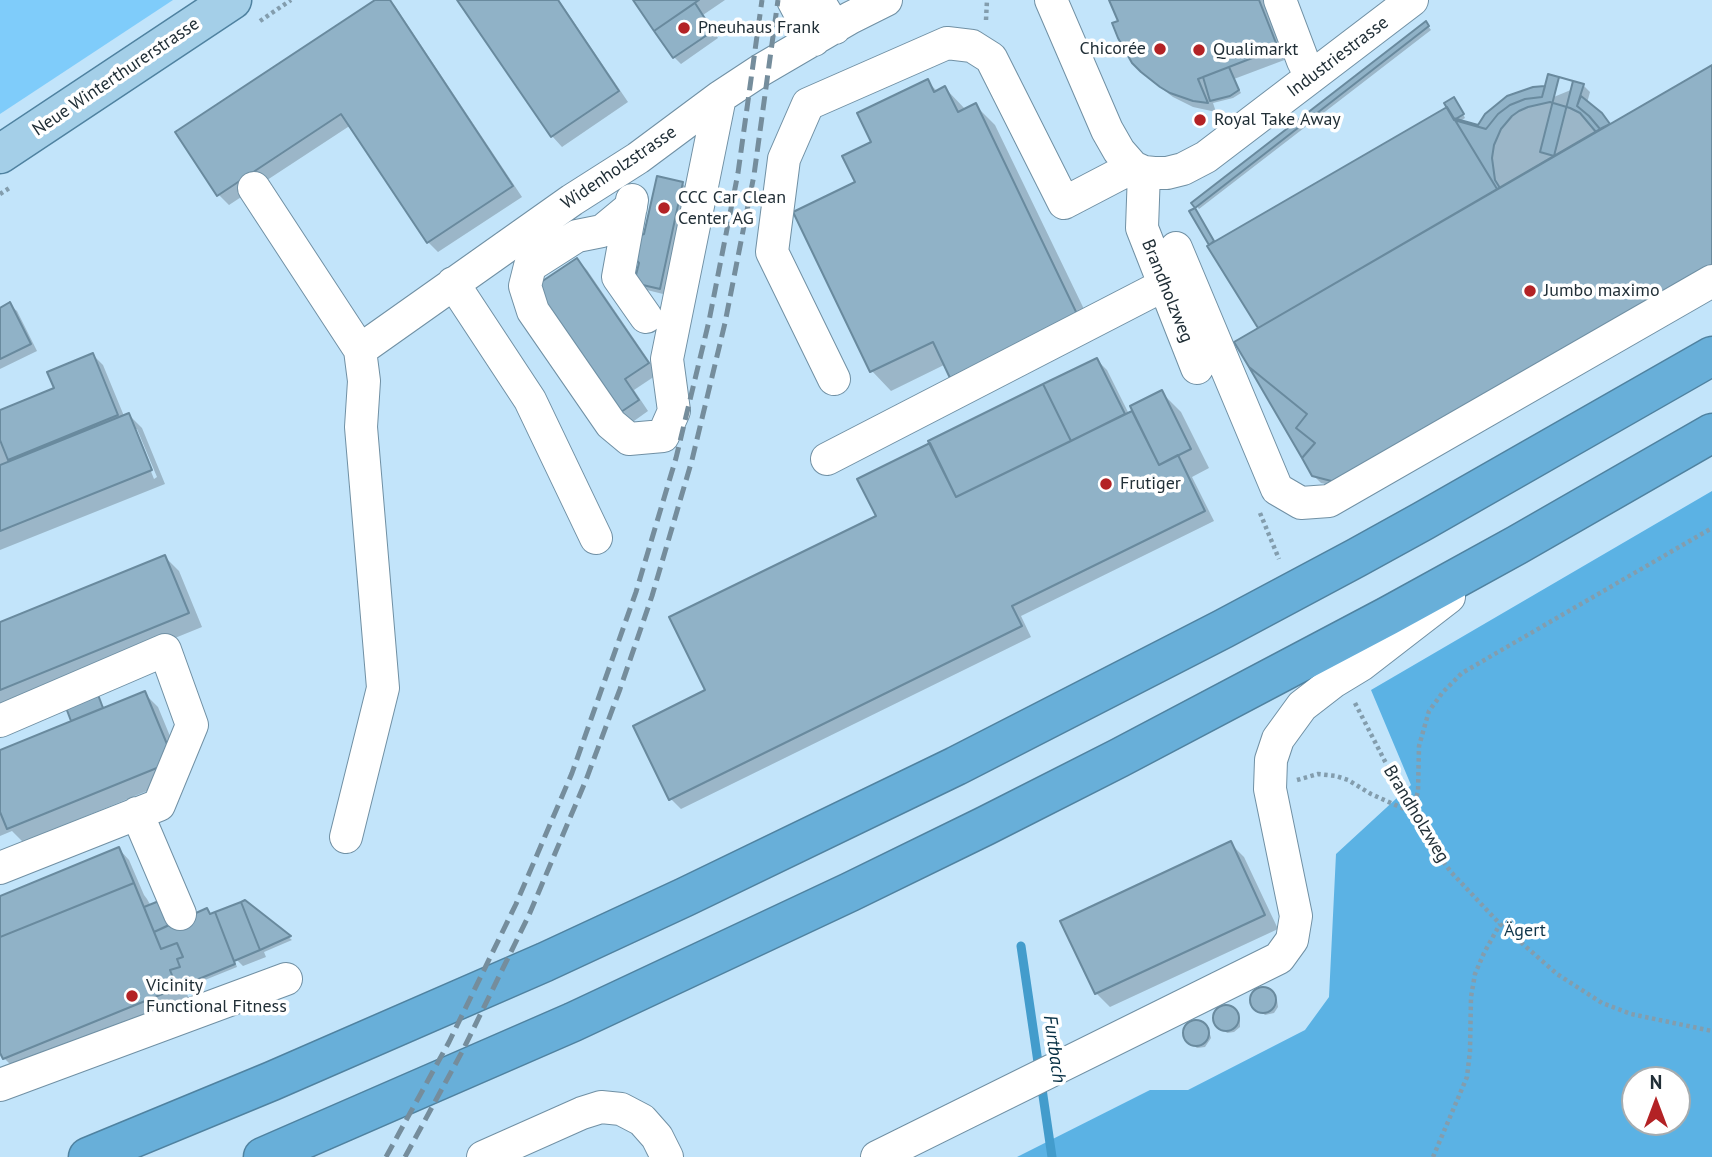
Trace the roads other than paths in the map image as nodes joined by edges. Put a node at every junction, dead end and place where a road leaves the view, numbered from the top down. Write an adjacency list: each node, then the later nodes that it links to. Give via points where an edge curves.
1 (232, 0): 13 (main road, Neue Winterthurerstrasse)
2 (793, 0): 8 (street)
3 (818, 0): 8 (street)
4 (886, 0): 8 (street, Widenholzstrasse)
5 (1051, 0): 15 (street, via 1107,130 1119,151)
6 (1280, 0): 10 (street)
7 (1412, 0): 10 (street, Industriestrasse)
8 (824, 34): 9 (street, Widenholzstrasse)
9 (784, 57): 11 (street, Widenholzstrasse); 12 (street)
10 (1311, 77): 15 (street, Industriestrasse, via 1206,157 1167,173)
11 (720, 97): 14 (street, Widenholzstrasse); 17 (street, via 667,359 674,411 663,436 629,439 611,424 533,311 525,286 530,266 577,236 602,231)
12 (807, 104): 15 (street, via 947,43 972,46 992,58 1064,202); 26 (street, via 784,159 772,252)
13 (0, 154)
14 (638, 158): 17 (street); 20 (street, Widenholzstrasse)
15 (1139, 169): 21 (street, Brandholzweg, via 1142,228)
16 (254, 187): 23 (street)
17 (631, 207): 22 (street, via 618,277)
18 (1176, 248): 19 (street, via 1277,488 1301,503 1329,501)
19 (1712, 281)
20 (453, 283): 23 (street, Widenholzstrasse); 29 (street, via 530,400)
21 (1164, 285): 25 (street, Brandholzweg); 28 (street)
22 (646, 317)
23 (360, 350): 33 (street, via 364,381 361,427 383,688)
24 (1712, 356): 38 (highway, via 1344,564 932,778 545,962)
25 (1197, 368)
26 (834, 379)
27 (1712, 433): 30 (highway)
28 (827, 459)
29 (596, 538)
30 (1517, 545): 39 (highway, via 1291,668 862,886 573,1022); 42 (street, via 1302,706 1278,739 1271,760 1270,789 1296,916 1292,940 1279,958)
31 (0, 722): 32 (street, via 165,650 192,725 159,805)
32 (137, 813): 34 (street); 35 (street)
33 (346, 837)
34 (0, 868)
35 (180, 914)
36 (286, 979): 37 (street)
37 (0, 1085)
38 (88, 1157)
39 (263, 1157)
40 (483, 1157): 41 (street, via 601,1107 621,1109 642,1120)
41 (667, 1157)
42 (877, 1157)

